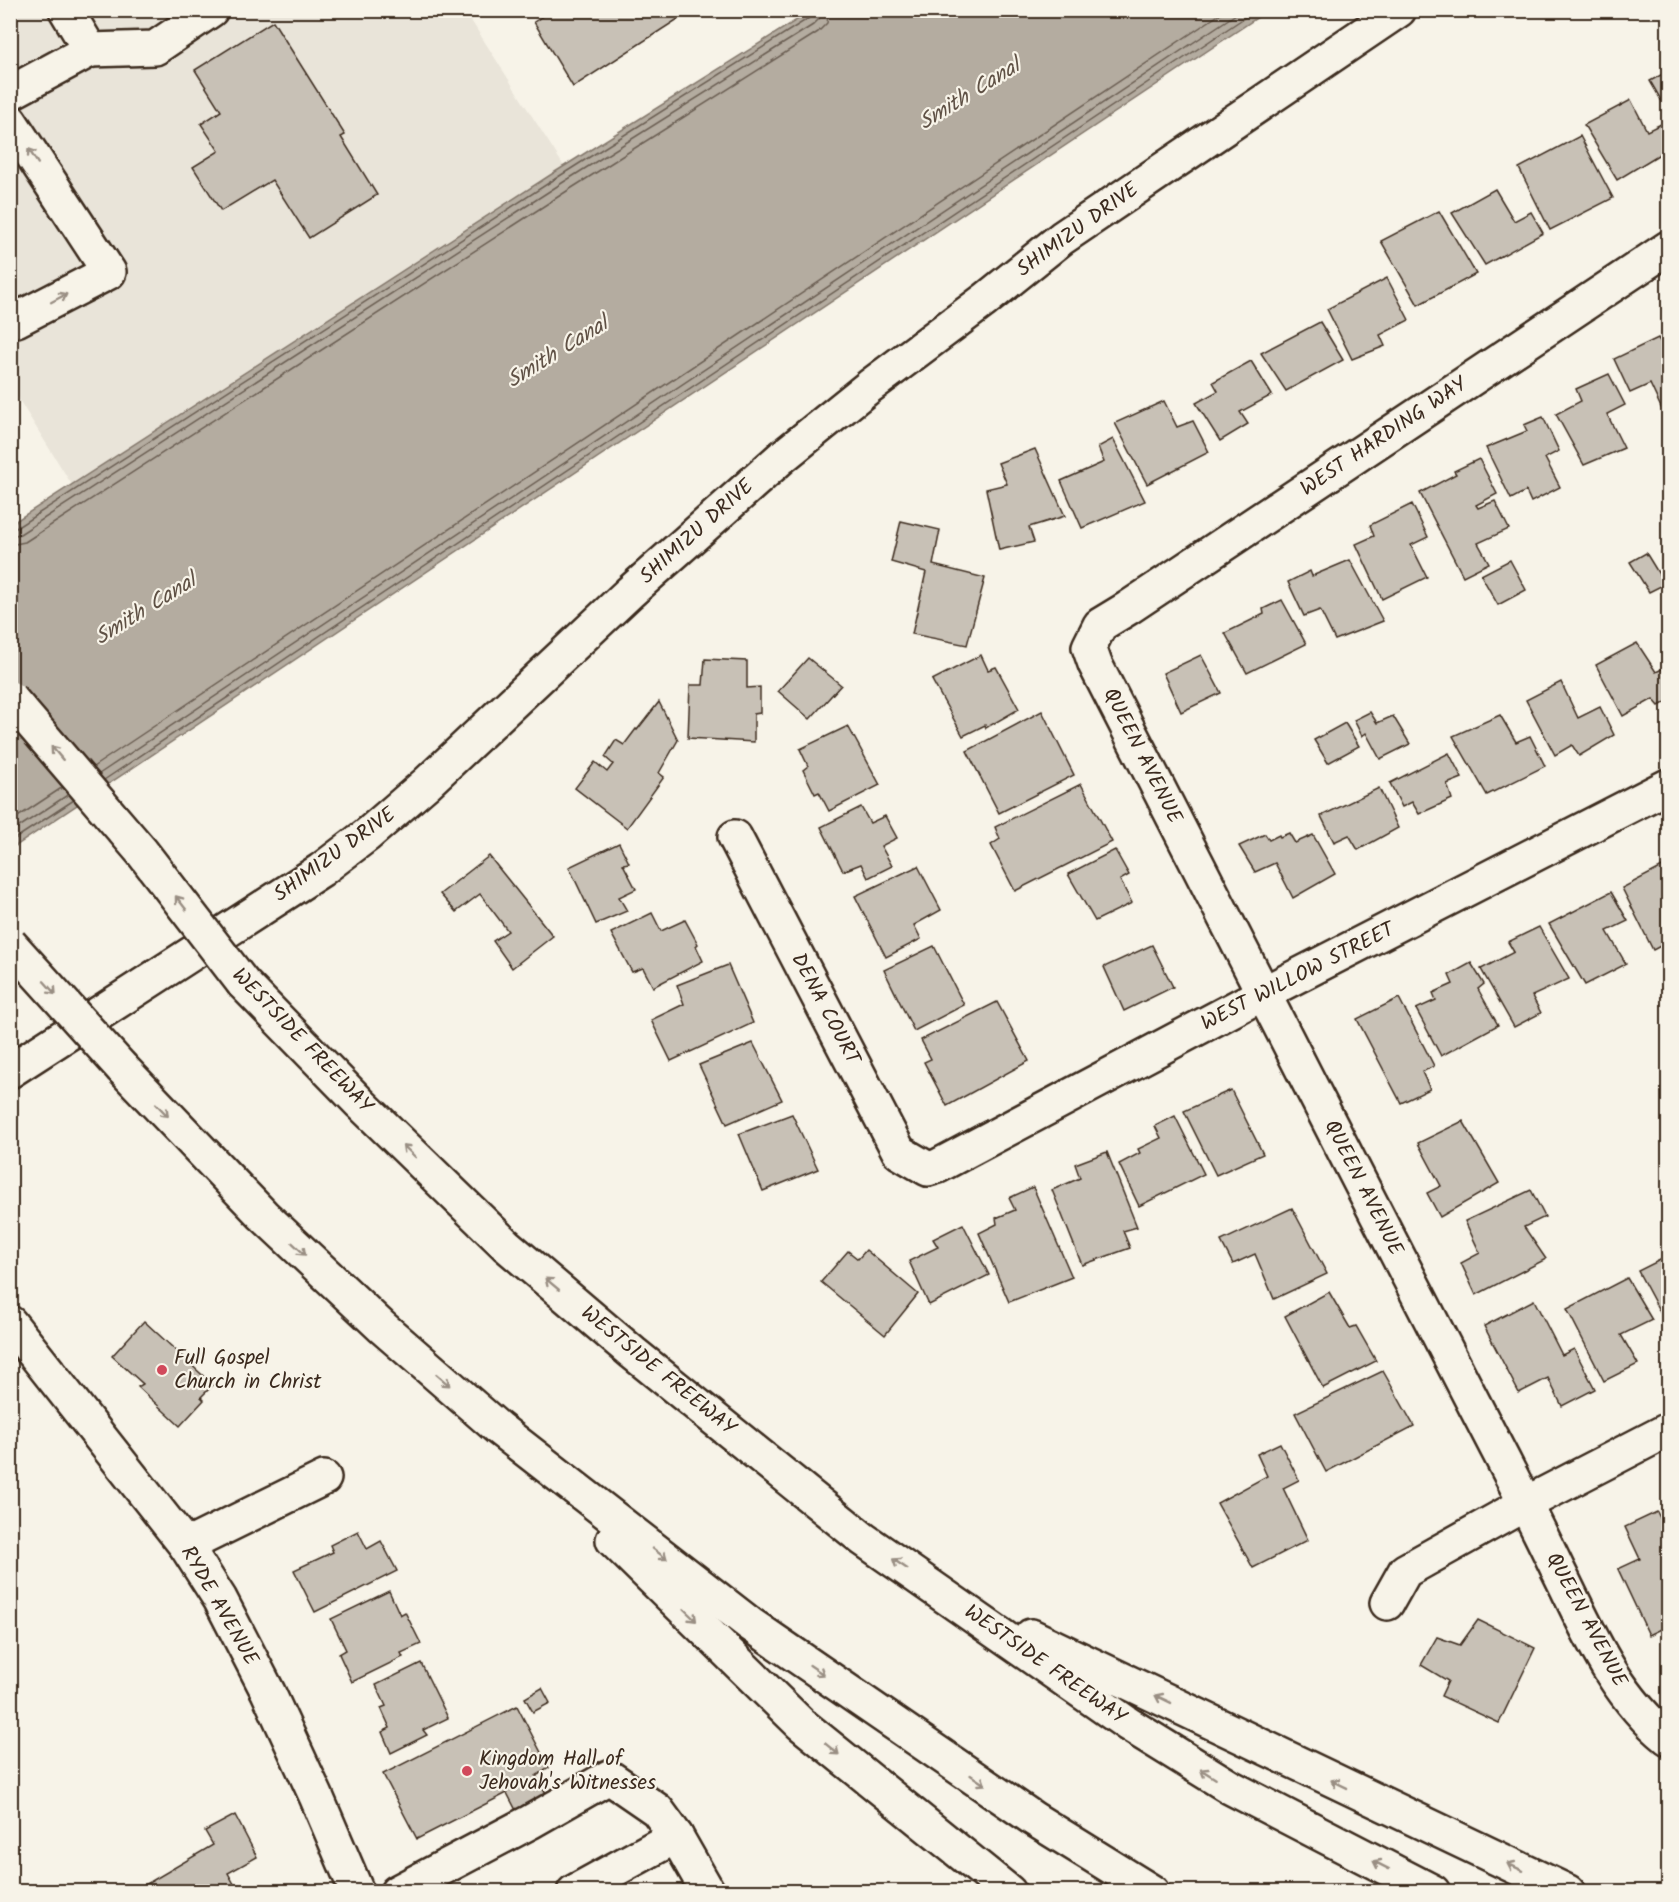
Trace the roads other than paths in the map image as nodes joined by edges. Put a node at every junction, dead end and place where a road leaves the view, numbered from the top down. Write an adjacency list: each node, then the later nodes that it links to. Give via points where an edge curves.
1 (66, 10): 4 (main road)
2 (211, 10): 4 (main road, via 155,48)
3 (1399, 10): 15 (main road, SHIMIZU DRIVE, via 1062,238 870,386 782,457 655,570 367,835 321,870)
4 (90, 50): 5 (main road)
5 (10, 93)
6 (10, 121): 8 (main road, one-way to 6, via 16,320 109,272)
7 (1668, 248): 9 (main road, WEST HARDING WAY)
8 (10, 312)
9 (1100, 625): 14 (main road, QUEEN AVENUE, via 1089,647 1095,664)
10 (10, 698): 23 (main road, WESTSIDE FREEWAY, one-way to 10, bridge, via 863,1539 506,1245 243,983 141,852)
11 (1668, 786): 14 (main road, WEST WILLOW STREET)
12 (735, 837): 16 (main road, DENA COURT, via 899,1152)
13 (10, 944): 18 (main road, one-way to 18, bridge, via 263,1215 382,1327)
14 (1262, 994): 16 (main road, WEST WILLOW STREET); 21 (main road, QUEEN AVENUE)
15 (10, 1071)
16 (928, 1169)
17 (10, 1323): 22 (main road, RYDE AVENUE)
18 (498, 1428): 31 (main road, one-way to 31, via 801,1724); 32 (main road, one-way to 32, via 750,1624 1034,1818)
19 (1668, 1430): 21 (main road)
20 (324, 1478): 22 (main road)
21 (1525, 1503): 24 (main road, via 1405,1571); 25 (main road, QUEEN AVENUE, via 1600,1654 1625,1693)
22 (186, 1546): 27 (main road, RYDE AVENUE, via 220,1599 268,1692)
23 (948, 1597): 33 (main road, WESTSIDE FREEWAY, one-way to 23, via 1230,1787 1128,1724); 34 (main road, one-way to 23)
24 (1387, 1603)
25 (1668, 1737)
26 (675, 1836): 28 (main road, via 657,1810 609,1777); 29 (main road); 30 (main road)
27 (357, 1892)
28 (397, 1892)
29 (574, 1892)
30 (708, 1892)
31 (1009, 1892)
32 (1152, 1892)
33 (1433, 1892)
34 (1568, 1892)

